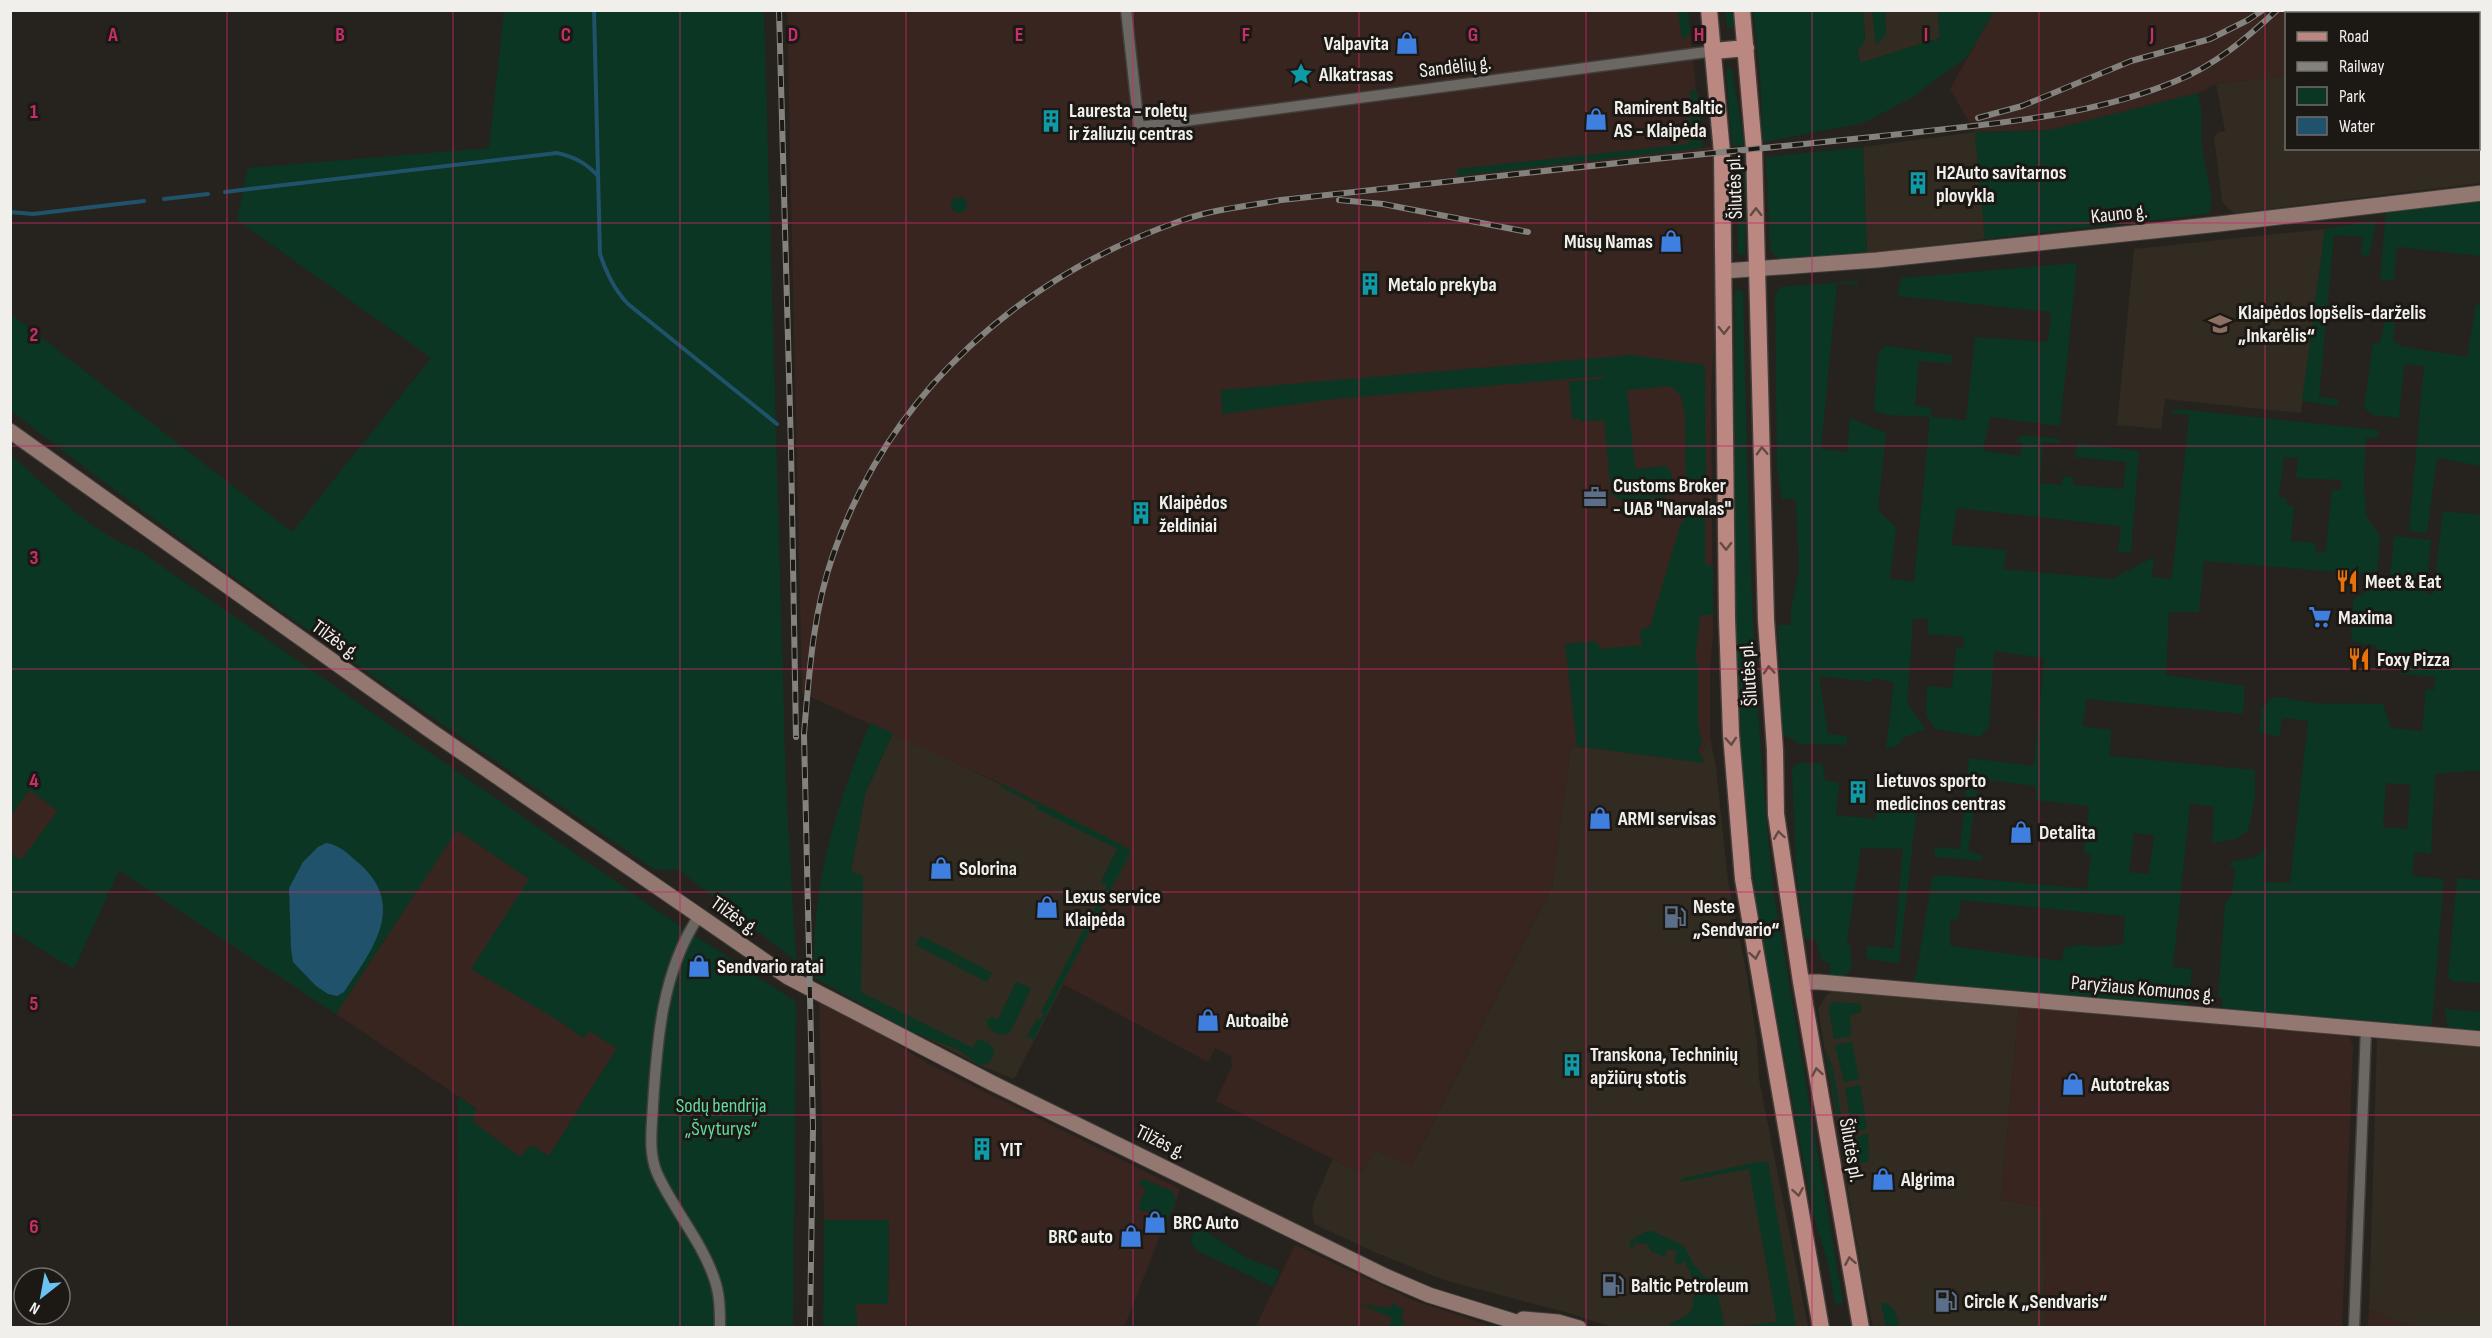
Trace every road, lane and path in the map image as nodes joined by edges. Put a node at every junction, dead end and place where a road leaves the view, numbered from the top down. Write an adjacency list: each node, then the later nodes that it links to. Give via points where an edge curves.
1 (1126, 10): 5 (street, Sandėlių g., via 1139,127)
2 (1709, 10): 5 (main road, Šilutės pl.)
3 (1742, 10): 4 (main road, Šilutės pl.)
4 (1746, 48): 5 (main road); 7 (main road, Šilutės pl., one-way to 4)
5 (1714, 51): 8 (main road, Šilutės pl., via 1722,153)
6 (2481, 193): 7 (main road, Kauno g., via 2219,224)
7 (1757, 270): 8 (main road, Kauno g.); 11 (main road, Šilutės pl., one-way to 7, via 1776,814 1766,620)
8 (1724, 272): 18 (main road, Šilutės pl., one-way to 18, via 1727,631 1743,879)
9 (10, 431): 10 (main road, Tilžės g., via 373,691)
10 (699, 916): 14 (main road, Tilžės g., via 803,985 992,1083 1385,1276 1429,1295); 15 (street, via 683,940 668,988 656,1060 652,1147 657,1172 715,1279)
11 (1801, 982): 12 (main road, Paryžiaus Komunos g.); 19 (main road, Šilutės pl., one-way to 11)
12 (2366, 1029): 13 (main road, Paryžiaus Komunos g.); 20 (street)
13 (2481, 1039)
14 (1503, 1317): 16 (main road, Tilžės g.); 17 (main road, Tilžės g.)
15 (720, 1328)
16 (1535, 1328)
17 (1579, 1328)
18 (1821, 1328)
19 (1861, 1328)
20 (2354, 1328)

